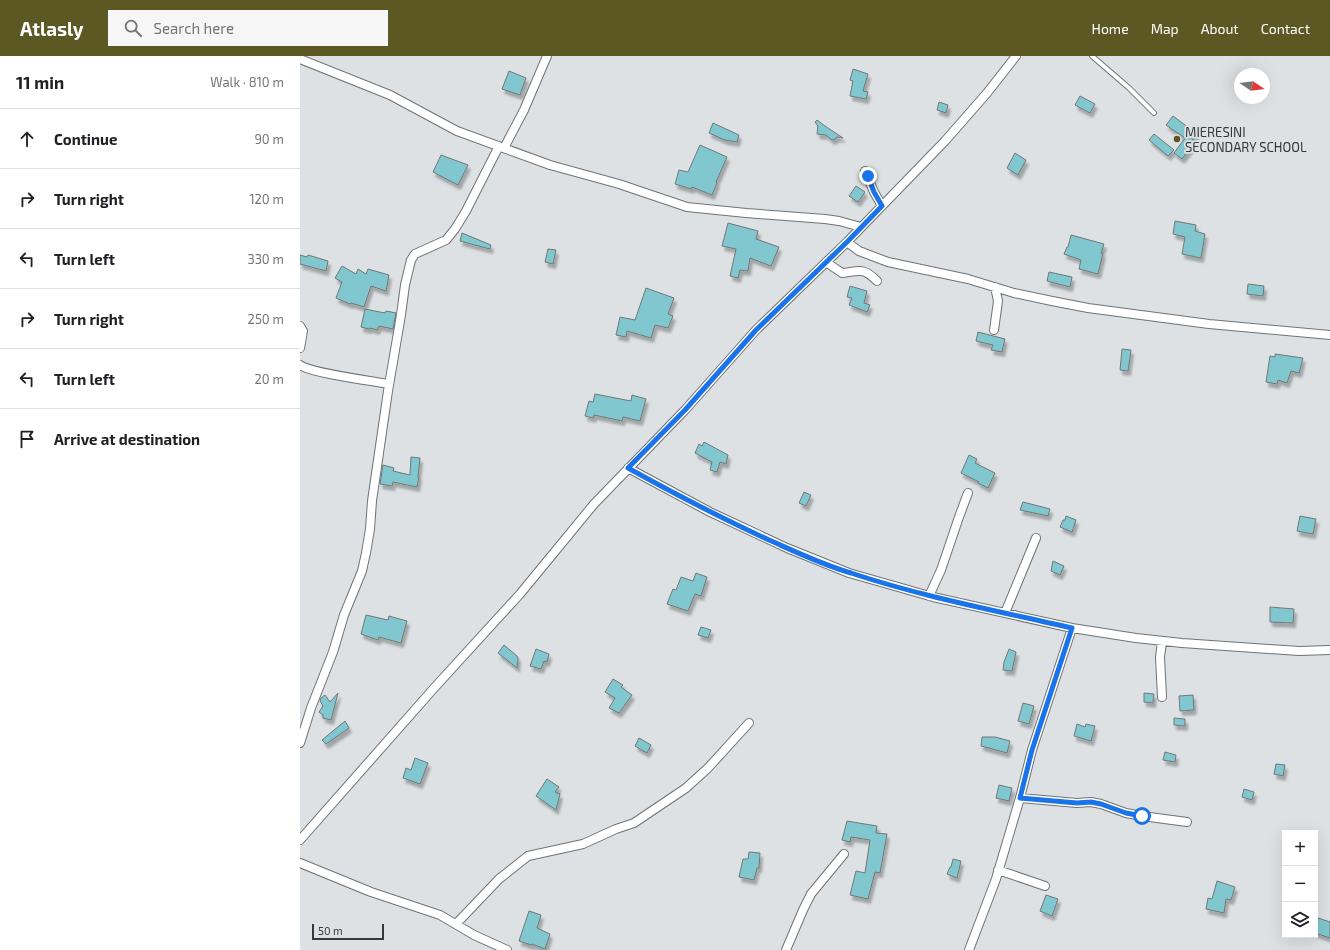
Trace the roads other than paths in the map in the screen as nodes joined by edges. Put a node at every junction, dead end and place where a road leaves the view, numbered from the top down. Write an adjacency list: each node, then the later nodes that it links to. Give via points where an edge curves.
1 (547, 56): 6 (street, via 524,110)
2 (1016, 56): 8 (street, via 945,141)
3 (1092, 56): 5 (lane, via 1130,88)
4 (300, 59): 6 (street, via 390,95 457,131)
5 (1154, 113)
6 (502, 147): 9 (street, via 687,207 825,219); 19 (street, via 455,229 446,240 415,254 411,260)
7 (865, 172): 8 (street)
8 (882, 206): 9 (street)
9 (861, 228): 10 (street)
10 (847, 242): 11 (street); 13 (street, via 859,251 888,262)
11 (826, 262): 12 (street, via 842,272 868,272); 20 (street, via 756,330 685,410)
12 (877, 281)
13 (995, 287): 15 (street, via 998,301); 16 (street, via 1088,308 1209,324)
14 (300, 326): 17 (street, via 303,331)
15 (994, 330)
16 (1330, 335)
17 (300, 348)
18 (300, 364): 19 (street, via 304,368 326,373)
19 (389, 384): 30 (street, via 362,571 344,615)
20 (628, 468): 23 (street, via 729,522 799,553 849,573); 33 (street, via 594,504 520,594)
21 (968, 493): 23 (street, via 944,564)
22 (1036, 538): 24 (street)
23 (929, 596): 24 (street)
24 (1005, 613): 25 (street)
25 (1072, 628): 26 (street); 31 (street, via 1032,750)
26 (1162, 642): 27 (street, via 1299,651); 28 (street)
27 (1330, 650)
28 (1162, 697)
29 (749, 723): 38 (street, via 686,788 634,823 583,844 528,856 499,879)
30 (300, 743)
31 (1020, 798): 32 (street, via 1091,802 1126,813); 36 (street)
32 (1188, 822)
33 (300, 840)
34 (844, 854): 40 (street, via 811,894)
35 (300, 863): 38 (street)
36 (998, 870): 37 (street); 41 (street)
37 (1045, 886)
38 (456, 924): 39 (street)
39 (507, 950)
40 (786, 950)
41 (969, 950)

